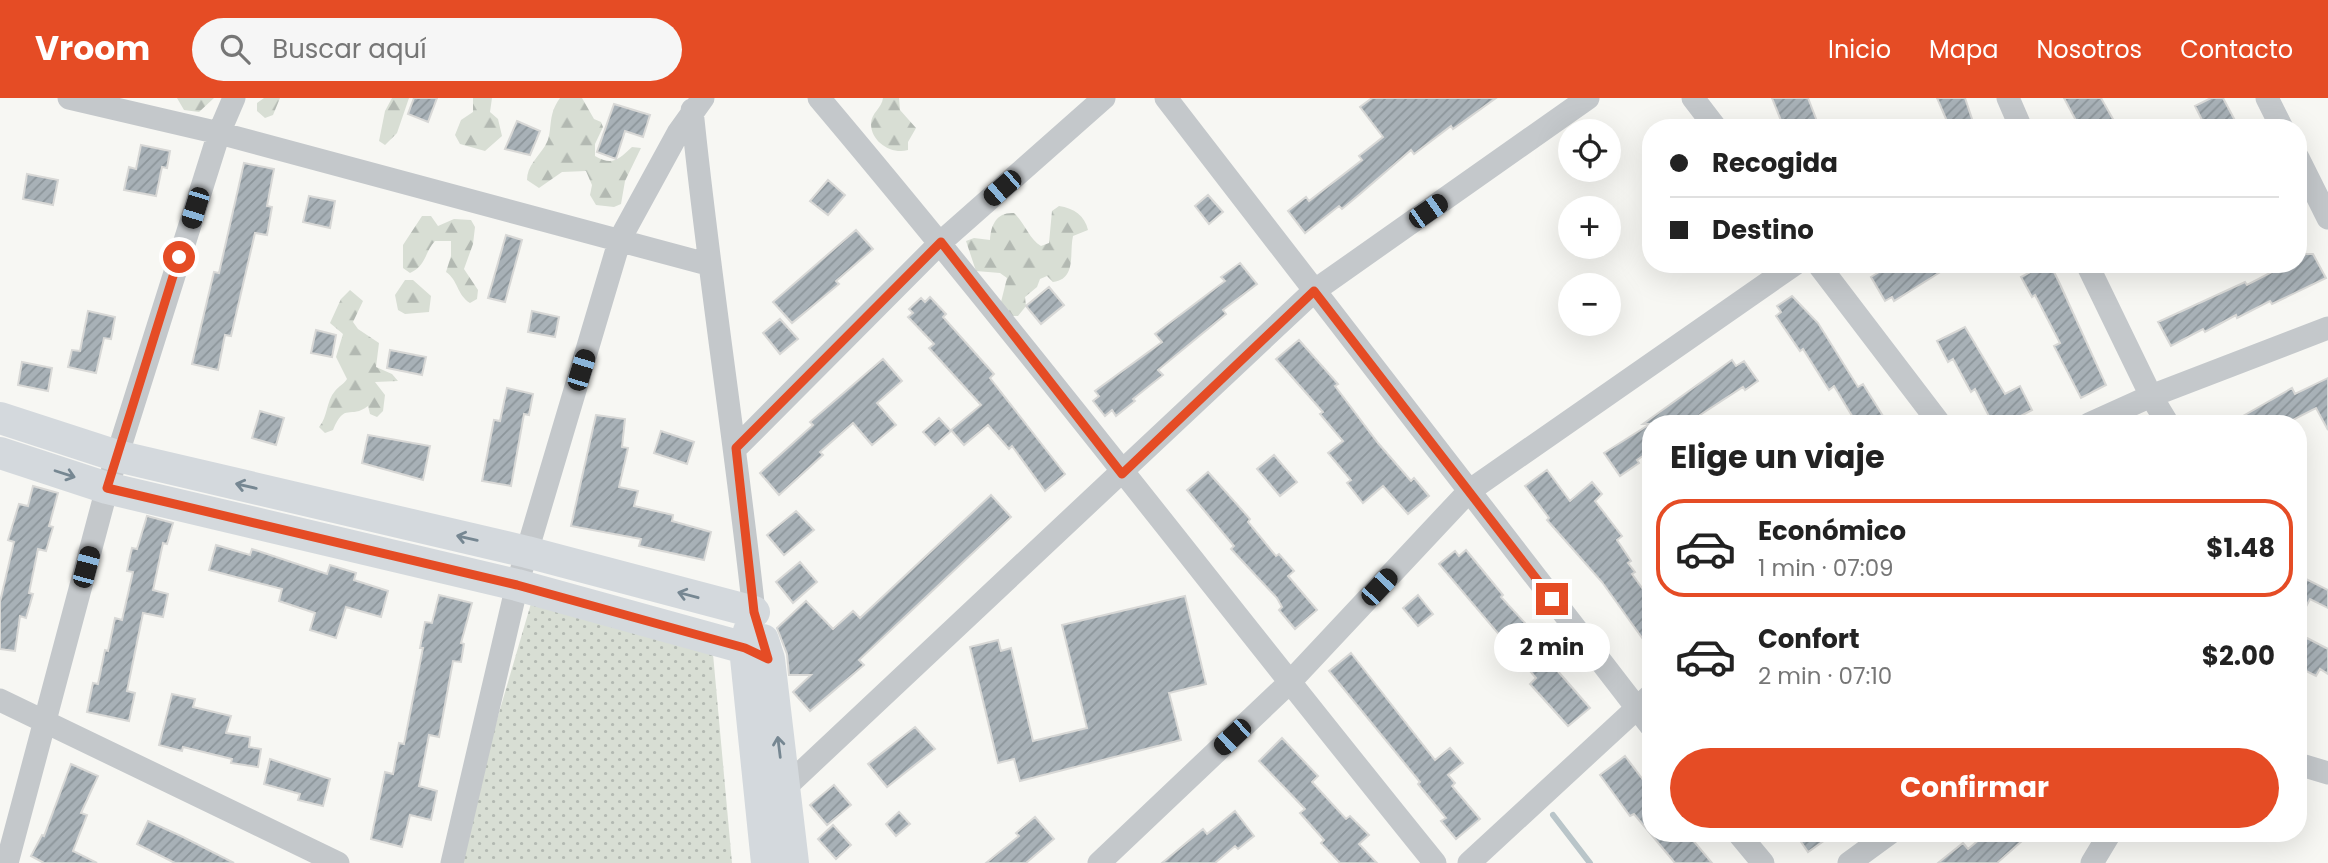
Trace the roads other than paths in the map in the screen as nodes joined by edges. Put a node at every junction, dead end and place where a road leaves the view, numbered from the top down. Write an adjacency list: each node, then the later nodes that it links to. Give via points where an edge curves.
1 (69, 98): 14 (street)
2 (234, 98): 14 (street)
3 (819, 98): 18 (street)
4 (1104, 98): 18 (street)
5 (1166, 98): 23 (street)
6 (1588, 98): 23 (street)
7 (1693, 98): 11 (street)
8 (2008, 98): 12 (street)
9 (2267, 98): 13 (street)
10 (698, 104): 17 (street); 19 (street)
11 (1709, 119)
12 (2017, 119)
13 (2278, 119)
14 (219, 133): 17 (street); 32 (street)
15 (2307, 176): 16 (street)
16 (2328, 218)
17 (620, 239): 19 (street); 36 (street)
18 (941, 242): 30 (street); 33 (street)
19 (707, 264): 30 (street)
20 (1782, 273): 35 (street)
21 (1825, 273): 26 (street)
22 (2091, 273): 25 (street)
23 (1314, 291): 33 (street); 35 (street)
24 (2328, 328): 25 (street)
25 (2151, 396): 27 (street); 28 (street)
26 (1933, 415)
27 (2109, 415)
28 (2163, 415)
29 (0, 418): 32 (street)
30 (736, 448): 38 (street)
31 (0, 453): 34 (street, one-way to 34)
32 (117, 456): 34 (street); 36 (street, one-way to 32)
33 (1122, 474): 40 (street); 47 (street)
34 (107, 488): 37 (street); 44 (street)
35 (1469, 491): 40 (street); 42 (street)
36 (527, 552): 37 (street); 38 (street, one-way to 36)
37 (517, 585): 39 (street); 53 (street)
38 (754, 612): 39 (street)
39 (757, 654): 47 (street)
40 (1289, 683): 56 (street); 57 (street)
41 (0, 700): 44 (street)
42 (1642, 700)
43 (1642, 702): 58 (street)
44 (44, 723): 51 (street); 52 (street)
45 (2307, 766): 46 (street)
46 (2327, 772)
47 (773, 799): 54 (street); 55 (street)
48 (1746, 842): 59 (street)
49 (1878, 842): 60 (street)
50 (2105, 842): 61 (street)
51 (7, 863)
52 (338, 863)
53 (452, 863)
54 (767, 863)
55 (793, 863)
56 (1099, 863)
57 (1435, 863)
58 (1469, 863)
59 (1763, 863)
60 (1849, 863)
61 (2092, 863)

